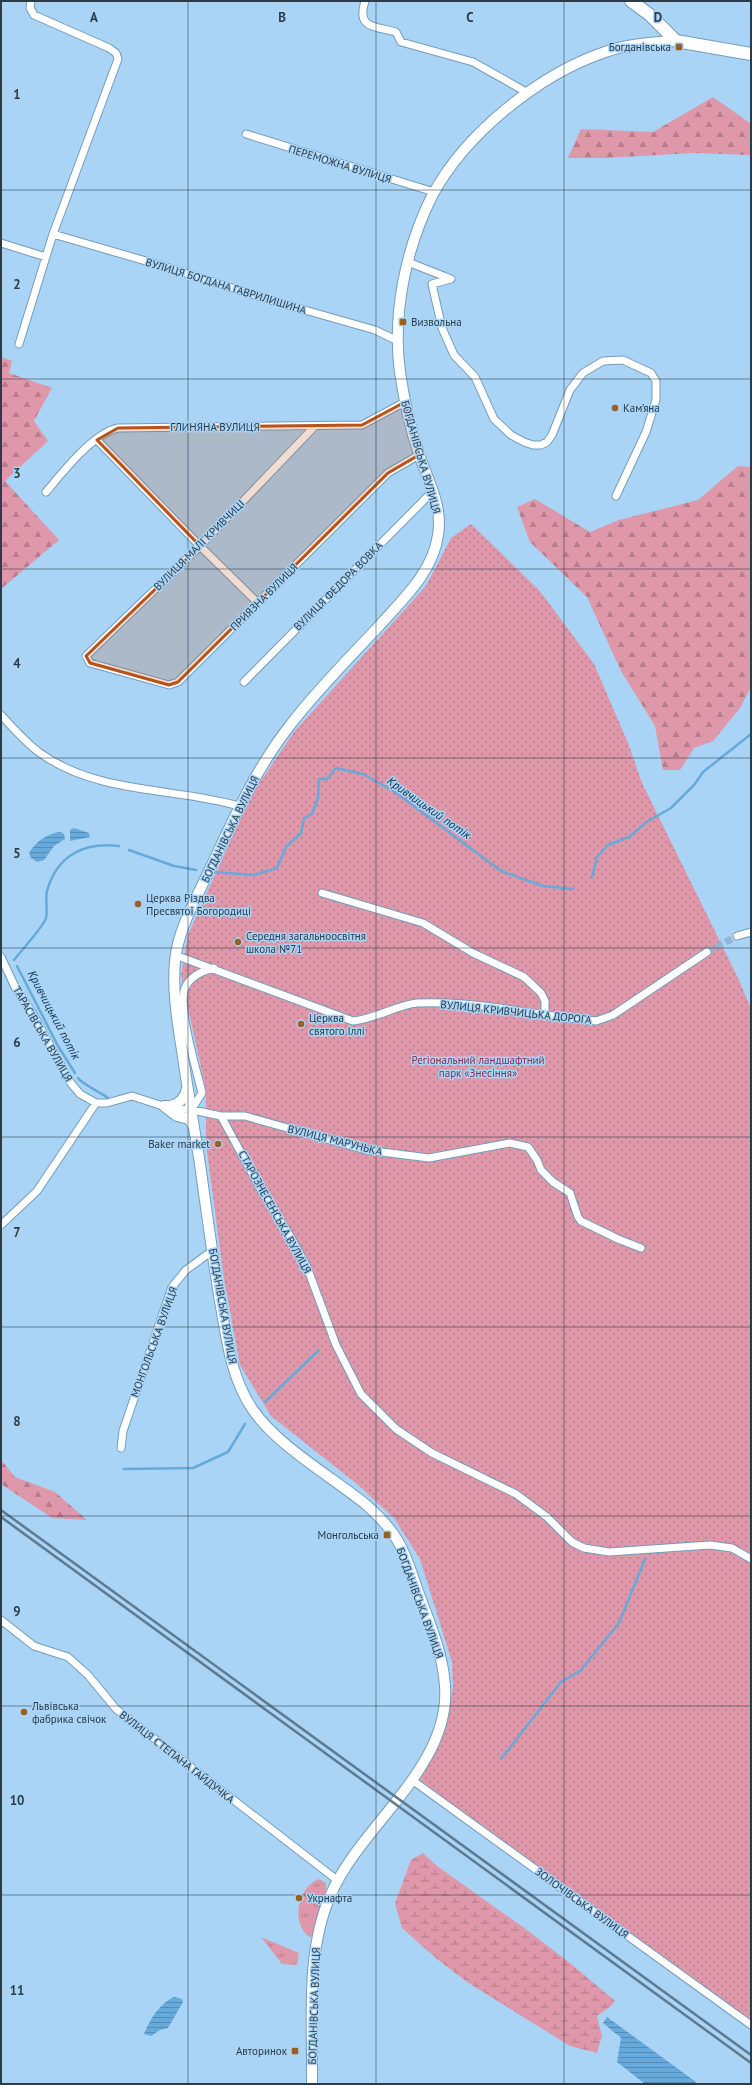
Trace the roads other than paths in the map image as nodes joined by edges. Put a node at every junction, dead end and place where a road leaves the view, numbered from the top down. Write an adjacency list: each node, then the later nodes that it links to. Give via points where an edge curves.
1 (31, 1): 9 (street, via 30,8 34,15 109,48 116,53 118,59)
2 (365, 1): 6 (street, via 361,13 363,21 369,25 396,32 401,42 473,62)
3 (632, 1): 4 (main road)
4 (676, 41): 5 (main road); 6 (main road, БОГДАНІВСЬКА ВУЛИЦЯ, via 639,44 606,52 552,77)
5 (751, 54)
6 (528, 93): 8 (main road, БОГДАНІВСЬКА ВУЛИЦЯ, via 473,141 452,165)
7 (246, 134): 8 (street, ПЕРЕМОЖНА ВУЛИЦЯ)
8 (434, 192): 12 (main road, БОГДАНІВСЬКА ВУЛИЦЯ)
9 (53, 234): 11 (street); 13 (street, ВУЛИЦЯ БОГДАНА ГАВРИЛИШИНА, via 375,330)
10 (1, 243): 11 (street)
11 (46, 257): 14 (street)
12 (408, 262): 13 (main road, БОГДАНІВСЬКА ВУЛИЦЯ); 21 (street, via 451,279 432,284 442,328 454,355 475,378 494,419 511,435 524,442 533,445 547,442 570,390 583,373 603,361 623,360 651,372 656,381 656,400 646,432)
13 (398, 341): 15 (main road, БОГДАНІВСЬКА ВУЛИЦЯ)
14 (19, 344)
15 (405, 402): 16 (street, ГЛИНЯНА ВУЛИЦЯ, via 362,425); 18 (main road, БОГДАНІВСЬКА ВУЛИЦЯ)
16 (315, 426): 17 (street, ГЛИНЯНА ВУЛИЦЯ, via 118,428 110,430); 22 (street, ВУЛИЦЯ МАЛІ КРИВЧИЦІ)
17 (97, 440): 20 (street, ГЛИНЯНА ВУЛИЦЯ); 22 (street)
18 (419, 456): 19 (main road, БОГДАНІВСЬКА ВУЛИЦЯ); 23 (street, ПРИЯЗНА ВУЛИЦЯ, via 388,474)
19 (433, 491): 25 (street, ВУЛИЦЯ ФЕДОРА ВОВКА); 27 (main road, БОГДАНІВСЬКА ВУЛИЦЯ, via 440,526 434,553 426,569 291,724 260,768)
20 (46, 492)
21 (616, 496)
22 (200, 546): 23 (street); 24 (street, ВУЛИЦЯ МАЛІ КРИВЧИЦІ, via 86,656)
23 (258, 603): 24 (street, ПРИЯЗНА ВУЛИЦЯ, via 178,682 169,685)
24 (90, 663)
25 (244, 682)
26 (1, 715): 27 (street, via 40,753 89,777 134,789 217,800)
27 (239, 806): 32 (main road, БОГДАНІВСЬКА ВУЛИЦЯ, via 184,924)
28 (322, 893): 35 (street, via 424,923 473,953 524,977 541,993 545,1001)
29 (751, 932): 30 (street)
30 (737, 936)
31 (707, 952): 35 (street, ВУЛИЦЯ КРИВЧИЦЬКА ДОРОГА, via 604,1019)
32 (175, 955): 34 (street, ВУЛИЦЯ КРИВЧИЦЬКА ДОРОГА); 36 (main road, БОГДАНІВСЬКА ВУЛИЦЯ, via 174,998)
33 (1, 957): 37 (street, ТАРАСІВСЬКА ВУЛИЦЯ, via 16,989 32,1012 70,1082 80,1094)
34 (214, 968): 35 (street, ВУЛИЦЯ КРИВЧИЦЬКА ДОРОГА, via 353,1021 366,1020 415,1004 447,1003); 39 (street, via 199,972 185,987 183,994 184,1013 202,1093)
35 (545, 1015)
36 (188, 1086): 38 (main road, via 181,1100 171,1107); 39 (main road, БОГДАНІВСЬКА ВУЛИЦЯ)
37 (96, 1103): 38 (street, via 108,1103 132,1096); 42 (street, via 37,1191)
38 (164, 1106): 39 (street, via 175,1110); 41 (main road, via 178,1116 189,1119)
39 (191, 1110): 40 (street); 41 (main road, БОГДАНІВСЬКА ВУЛИЦЯ)
40 (221, 1116): 43 (street, ВУЛИЦЯ МАРУНЬКА, via 245,1116 366,1150 429,1158 510,1143 528,1147 541,1170 570,1193 581,1221 618,1240); 46 (street, СТАРОЗНЕСЕНСЬКА ВУЛИЦЯ, via 307,1267 336,1345 354,1381 362,1394 396,1430 437,1456 516,1494 572,1542 584,1548 609,1552 710,1545 732,1548)
41 (194, 1128): 44 (main road, БОГДАНІВСЬКА ВУЛИЦЯ)
42 (1, 1225)
43 (641, 1248)
44 (212, 1251): 45 (street, МОНГОЛЬСЬКА ВУЛИЦЯ, via 186,1270 172,1287 123,1431); 48 (main road, БОГДАНІВСЬКА ВУЛИЦЯ, via 228,1348 237,1379 254,1412 283,1442 382,1519 396,1538 406,1559 441,1653 446,1692 443,1719 433,1744)
45 (121, 1448)
46 (751, 1559)
47 (1, 1620): 49 (street, ВУЛИЦЯ СТЕПАНА ГАЙДУЧКА, via 34,1646 68,1657 88,1675 116,1709)
48 (412, 1780): 49 (main road, БОГДАНІВСЬКА ВУЛИЦЯ, via 355,1852); 50 (street, ЗОЛОЧІВСЬКА ВУЛИЦЯ)
49 (337, 1880): 51 (main road, БОГДАНІВСЬКА ВУЛИЦЯ, via 319,1923 314,1956)
50 (751, 2026)
51 (312, 2084)

